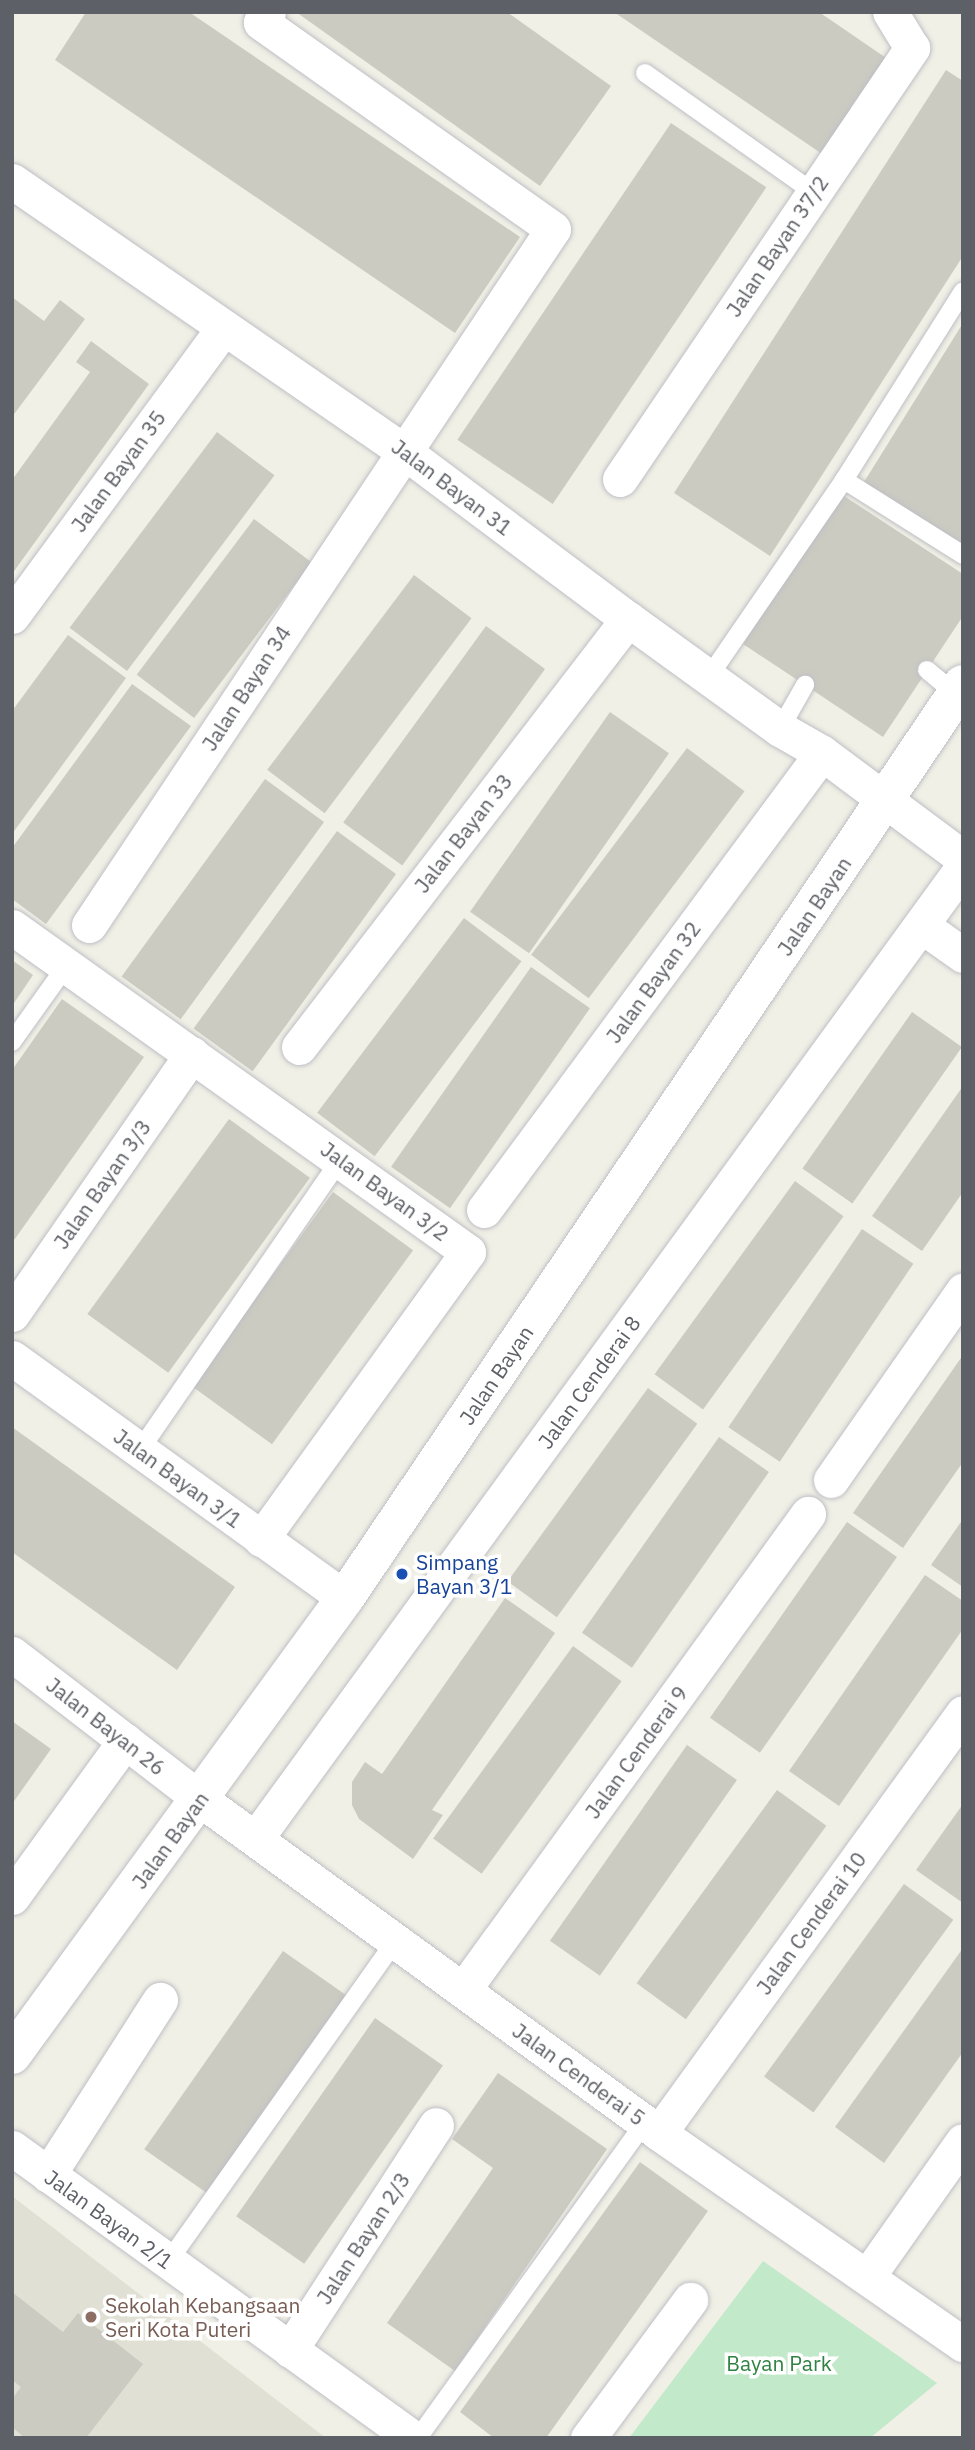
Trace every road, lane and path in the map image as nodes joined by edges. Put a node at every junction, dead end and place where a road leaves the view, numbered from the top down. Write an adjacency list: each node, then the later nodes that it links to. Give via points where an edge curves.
1 (268, 12): 8 (street, Jalan Bayan 34, via 261,23 553,229)
2 (890, 12): 5 (street, Jalan Bayan 37/2, via 912,48)
3 (645, 73): 5 (lane)
4 (12, 181): 7 (street, Jalan Bayan 31)
5 (813, 192): 9 (street, Jalan Bayan 37/2)
6 (963, 291): 10 (lane)
7 (224, 327): 8 (street, Jalan Bayan 31); 12 (street, Jalan Bayan 35)
8 (402, 450): 13 (street, Jalan Bayan 31); 23 (street, Jalan Bayan 34)
9 (620, 480)
10 (844, 480): 11 (lane); 15 (lane)
11 (963, 555)
12 (12, 616)
13 (628, 620): 15 (street, Jalan Bayan 31); 29 (street, Jalan Bayan 33)
14 (927, 670): 17 (lane)
15 (708, 677): 18 (street, Jalan Bayan 31)
16 (805, 685): 18 (lane)
17 (959, 689): 20 (street, Jalan Bayan)
18 (780, 729): 19 (street, Jalan Bayan 31)
19 (822, 753): 20 (street, Jalan Bayan 31); 32 (street, Jalan Bayan 32)
20 (884, 803): 21 (street, Jalan Bayan 31); 40 (street, Jalan Bayan)
21 (963, 858)
22 (963, 867): 24 (street, Jalan Cenderai 8)
23 (89, 925)
24 (922, 926): 26 (street); 45 (street, Jalan Cenderai 8)
25 (12, 927): 27 (street, Jalan Bayan 3/2)
26 (963, 955)
27 (67, 965): 28 (lane); 30 (street, Jalan Bayan 3/2)
28 (12, 1042)
29 (299, 1048)
30 (192, 1054): 31 (street, Jalan Bayan 3/2); 34 (street, Jalan Bayan 3/3)
31 (341, 1159): 36 (lane); 39 (street, Jalan Bayan 3/2, via 468,1252)
32 (484, 1210)
33 (963, 1291): 37 (street)
34 (12, 1314)
35 (12, 1357): 36 (street, Jalan Bayan 3/1)
36 (140, 1450): 39 (street, Jalan Bayan 3/1)
37 (831, 1480)
38 (808, 1514): 48 (street, Jalan Cenderai 9)
39 (261, 1539): 40 (street, Jalan Bayan 3/1)
40 (345, 1598): 44 (street, Jalan Bayan)
41 (12, 1654): 43 (street, Jalan Bayan 26)
42 (963, 1713): 52 (street, Jalan Cenderai 10)
43 (125, 1741): 44 (street, Jalan Bayan 26); 46 (street)
44 (200, 1800): 45 (street, Jalan Cenderai 5); 50 (street, Jalan Bayan)
45 (256, 1838): 47 (street, Jalan Cenderai 5)
46 (12, 1896)
47 (396, 1940): 48 (street, Jalan Cenderai 5); 56 (lane)
48 (463, 1990): 52 (street, Jalan Cenderai 5)
49 (160, 2000): 55 (street)
50 (12, 2055)
51 (436, 2125): 60 (street, Jalan Bayan 2/3)
52 (652, 2128): 57 (street, Jalan Cenderai 5); 62 (lane)
53 (963, 2141): 57 (street)
54 (12, 2148): 55 (street, Jalan Bayan 2/1)
55 (48, 2175): 56 (street, Jalan Bayan 2/1)
56 (169, 2262): 60 (street, Jalan Bayan 2/1)
57 (867, 2277): 59 (street, Jalan Cenderai 5)
58 (690, 2300): 63 (street)
59 (963, 2344)
60 (290, 2350): 61 (street, Jalan Bayan 2/1)
61 (412, 2438)
62 (418, 2438)
63 (588, 2438)

